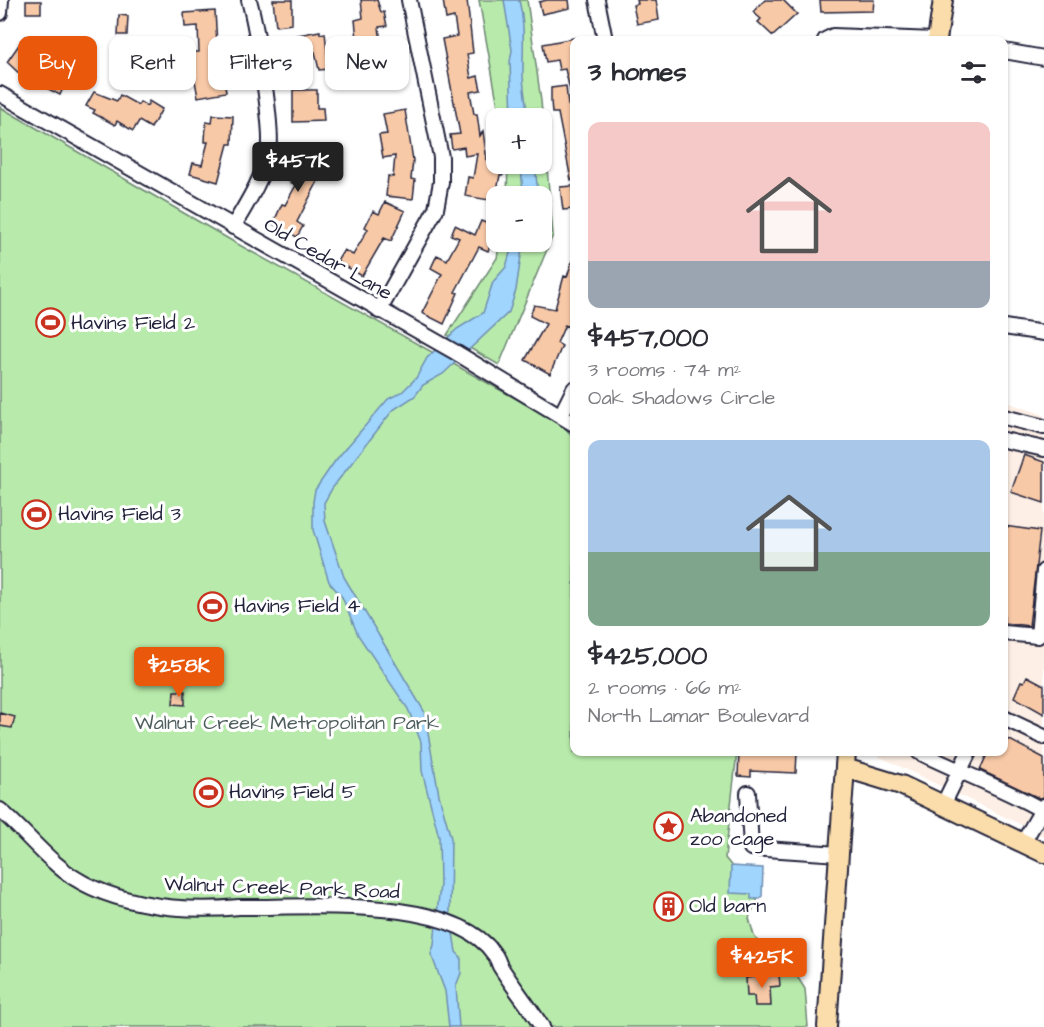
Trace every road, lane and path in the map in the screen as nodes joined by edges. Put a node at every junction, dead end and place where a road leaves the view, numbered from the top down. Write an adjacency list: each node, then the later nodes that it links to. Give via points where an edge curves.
1 (1, 0): 6 (street)
2 (249, 0): 12 (street, via 270,150 257,186)
3 (409, 0): 13 (street, via 441,157 441,182 436,209)
4 (597, 0): 7 (street)
5 (944, 0): 8 (main road)
6 (0, 13)
7 (603, 36)
8 (937, 36)
9 (1008, 52): 10 (street)
10 (1044, 58)
11 (0, 94): 12 (street, Old Cedar Lane)
12 (233, 228): 13 (street, Old Cedar Lane)
13 (379, 311): 17 (street, Old Cedar Lane)
14 (1008, 328): 15 (street)
15 (1044, 333)
16 (570, 397): 17 (street)
17 (561, 415): 19 (street, Old Cedar Lane)
18 (1008, 418): 20 (street)
19 (570, 421)
20 (1044, 427)
21 (1008, 440): 22 (street)
22 (1044, 449)
23 (1044, 571): 24 (street, via 1038,636)
24 (1008, 633)
25 (1008, 720): 26 (street)
26 (1044, 737)
27 (927, 756): 30 (street)
28 (967, 756): 30 (street)
29 (845, 760): 32 (main road); 37 (main road)
30 (959, 772): 32 (street); 33 (street)
31 (748, 793): 37 (street, via 751,848)
32 (943, 805): 35 (main road)
33 (1042, 807): 35 (street)
34 (0, 810): 38 (street, Walnut Creek Park Road, via 57,866 92,887 127,900 215,909 385,908 450,922 494,953)
35 (1023, 843): 36 (main road)
36 (1044, 853)
37 (839, 854): 39 (main road)
38 (542, 1027)
39 (827, 1027)

